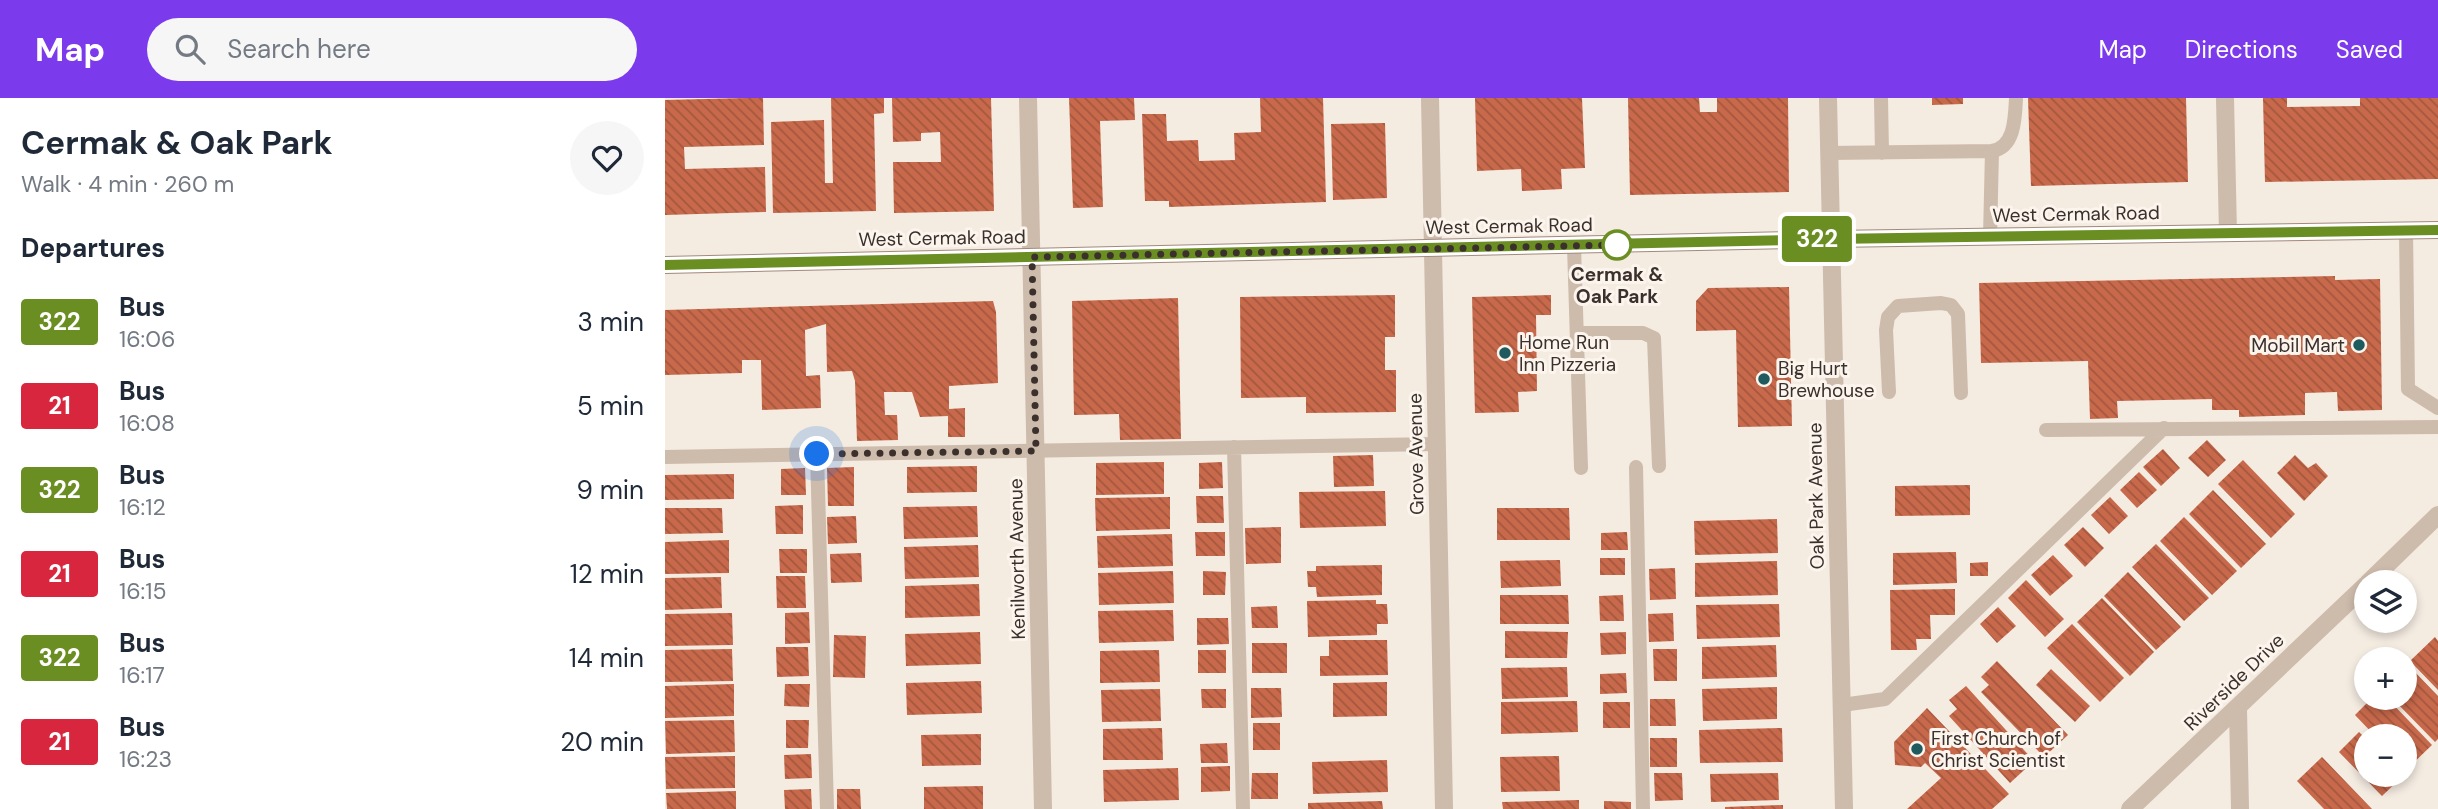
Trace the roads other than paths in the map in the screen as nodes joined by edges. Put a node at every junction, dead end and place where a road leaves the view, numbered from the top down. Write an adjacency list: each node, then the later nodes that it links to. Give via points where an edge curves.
1 (1028, 98): 17 (street, Kenilworth Avenue)
2 (1430, 98): 16 (street, Grove Avenue)
3 (1828, 98): 9 (street, Oak Park Avenue)
4 (1881, 98): 8 (lane)
5 (2016, 98): 7 (lane, via 2008,141)
6 (2225, 98): 12 (street)
7 (1992, 151): 8 (lane); 13 (lane)
8 (1882, 152): 9 (lane)
9 (1829, 153): 14 (street, Oak Park Avenue)
10 (2406, 230): 11 (main road, West Cermak Road); 12 (main road, West Cermak Road); 22 (lane, via 2408,389)
11 (2438, 230)
12 (2228, 233): 13 (main road, West Cermak Road)
13 (1990, 236): 14 (main road, West Cermak Road)
14 (1831, 239): 15 (main road, West Cermak Road); 37 (street, Oak Park Avenue)
15 (1574, 246): 16 (main road, West Cermak Road); 19 (lane)
16 (1433, 249): 17 (main road, West Cermak Road); 28 (street, Grove Avenue)
17 (1032, 257): 18 (main road, West Cermak Road); 27 (street, Kenilworth Avenue)
18 (665, 265)
19 (1577, 333): 31 (lane, via 1643,333 1654,338); 33 (lane)
20 (1889, 392): 21 (lane, via 1888,317 1898,306 1941,303 1951,305 1958,314)
21 (1961, 393)
22 (2438, 408)
23 (2438, 427): 24 (lane)
24 (2164, 428): 25 (lane); 37 (lane, via 1885,699)
25 (2046, 430)
26 (1234, 447): 27 (lane); 28 (lane); 41 (lane)
27 (1036, 451): 29 (lane); 40 (street, Kenilworth Avenue)
28 (1437, 451): 42 (street, Grove Avenue)
29 (817, 454): 30 (lane); 39 (lane)
30 (665, 457)
31 (1659, 466)
32 (1636, 467): 43 (lane)
33 (1581, 468)
34 (2438, 515): 35 (street, Riverside Drive)
35 (2381, 570)
36 (2354, 597): 38 (street, Riverside Drive)
37 (1842, 705): 44 (street, Oak Park Avenue)
38 (2238, 709): 45 (street, Riverside Drive); 46 (street)
39 (827, 809)
40 (1043, 809)
41 (1243, 809)
42 (1444, 809)
43 (1643, 809)
44 (1844, 809)
45 (2130, 809)
46 (2240, 809)

